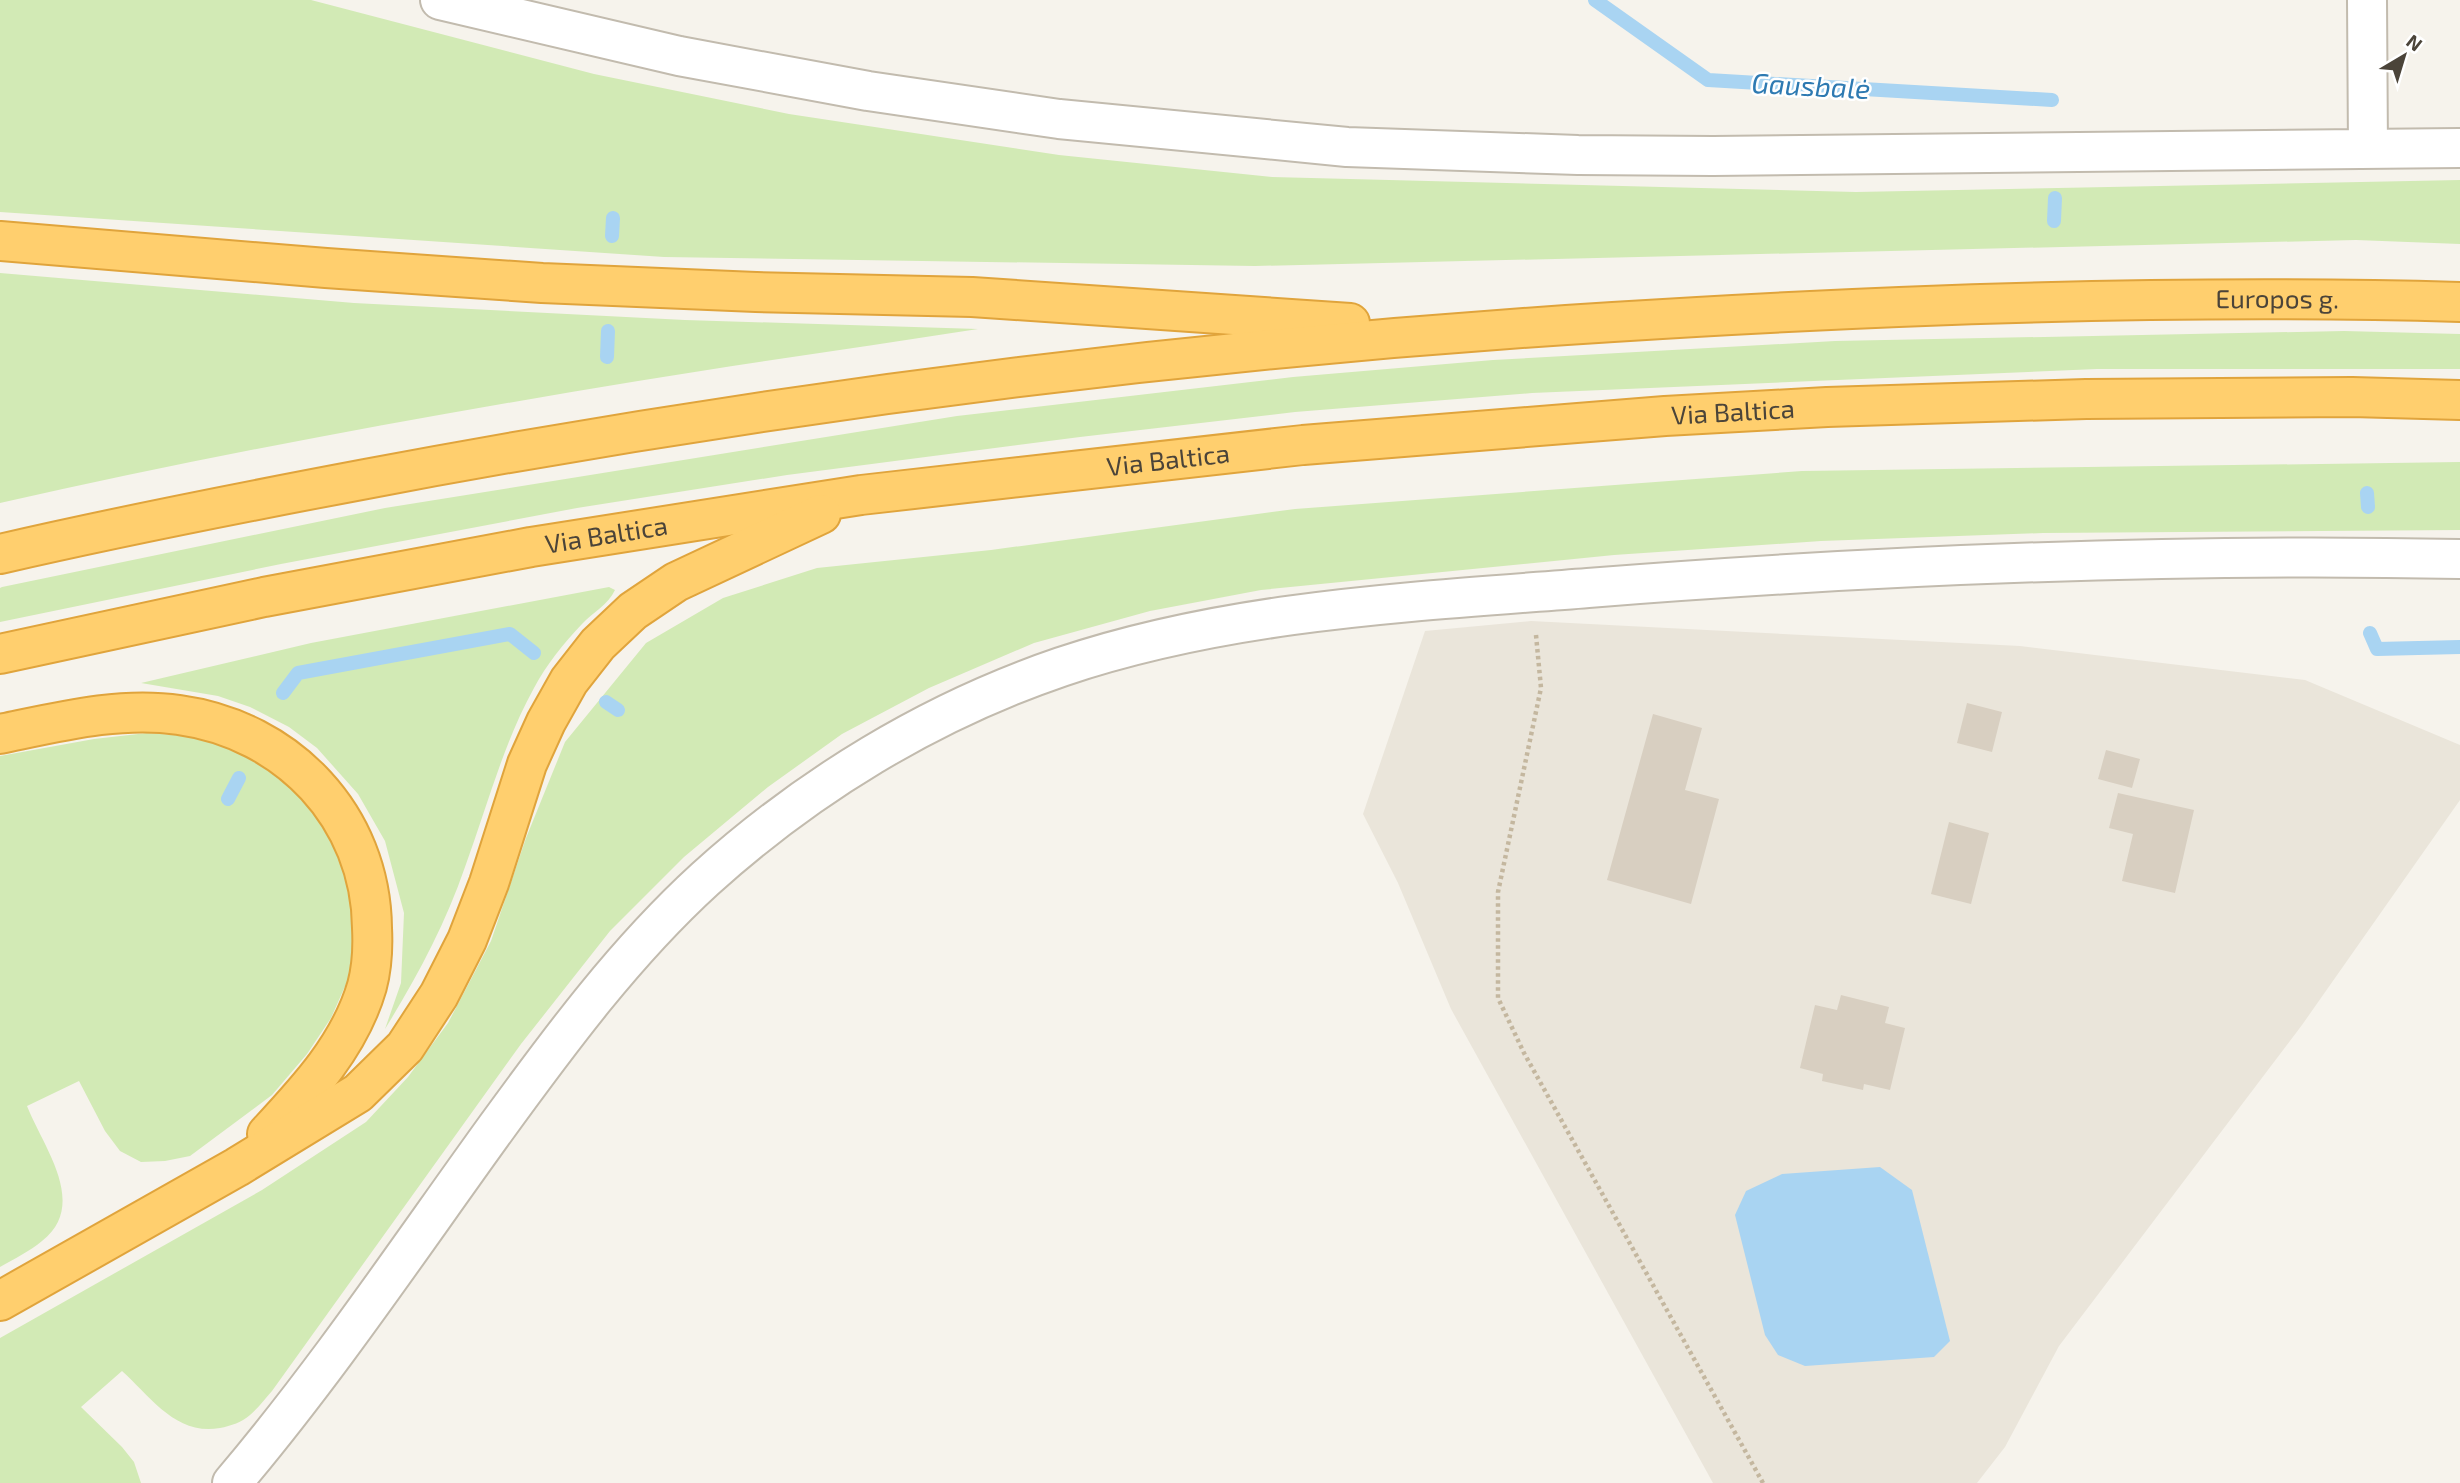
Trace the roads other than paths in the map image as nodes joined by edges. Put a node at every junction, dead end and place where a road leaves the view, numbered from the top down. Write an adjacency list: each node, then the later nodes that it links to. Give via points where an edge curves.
1 (440, 0): 4 (street, via 679,56 868,91 1059,119 1251,139 1578,156)
2 (2367, 0): 4 (street)
3 (2460, 148): 4 (street)
4 (2368, 149)
5 (0, 241): 7 (highway, via 542,283 972,297)
6 (2460, 302): 7 (highway, Europos g., via 2094,301 1771,312)
7 (1465, 331): 10 (highway, via 1202,355 741,414 300,491)
8 (2460, 400): 9 (highway, Via Baltica, via 2073,399 1665,416 1303,445)
9 (861, 495): 12 (highway, Via Baltica, via 531,547 264,597); 14 (highway, via 676,582 633,611 598,644 569,681 546,722 527,764 467,940 439,995 405,1046 358,1093)
10 (0, 554)
11 (2460, 559): 16 (street, via 2271,558 1805,573 1342,609 1209,629 1134,646 1061,667 965,706 872,754 774,822 702,882 611,978)
12 (0, 654)
13 (0, 733): 14 (highway, via 102,715 178,714 216,723 283,755 335,808 354,841 366,874 372,912 367,985 331,1060)
14 (237, 1167): 15 (highway)
15 (0, 1301)
16 (232, 1483)

